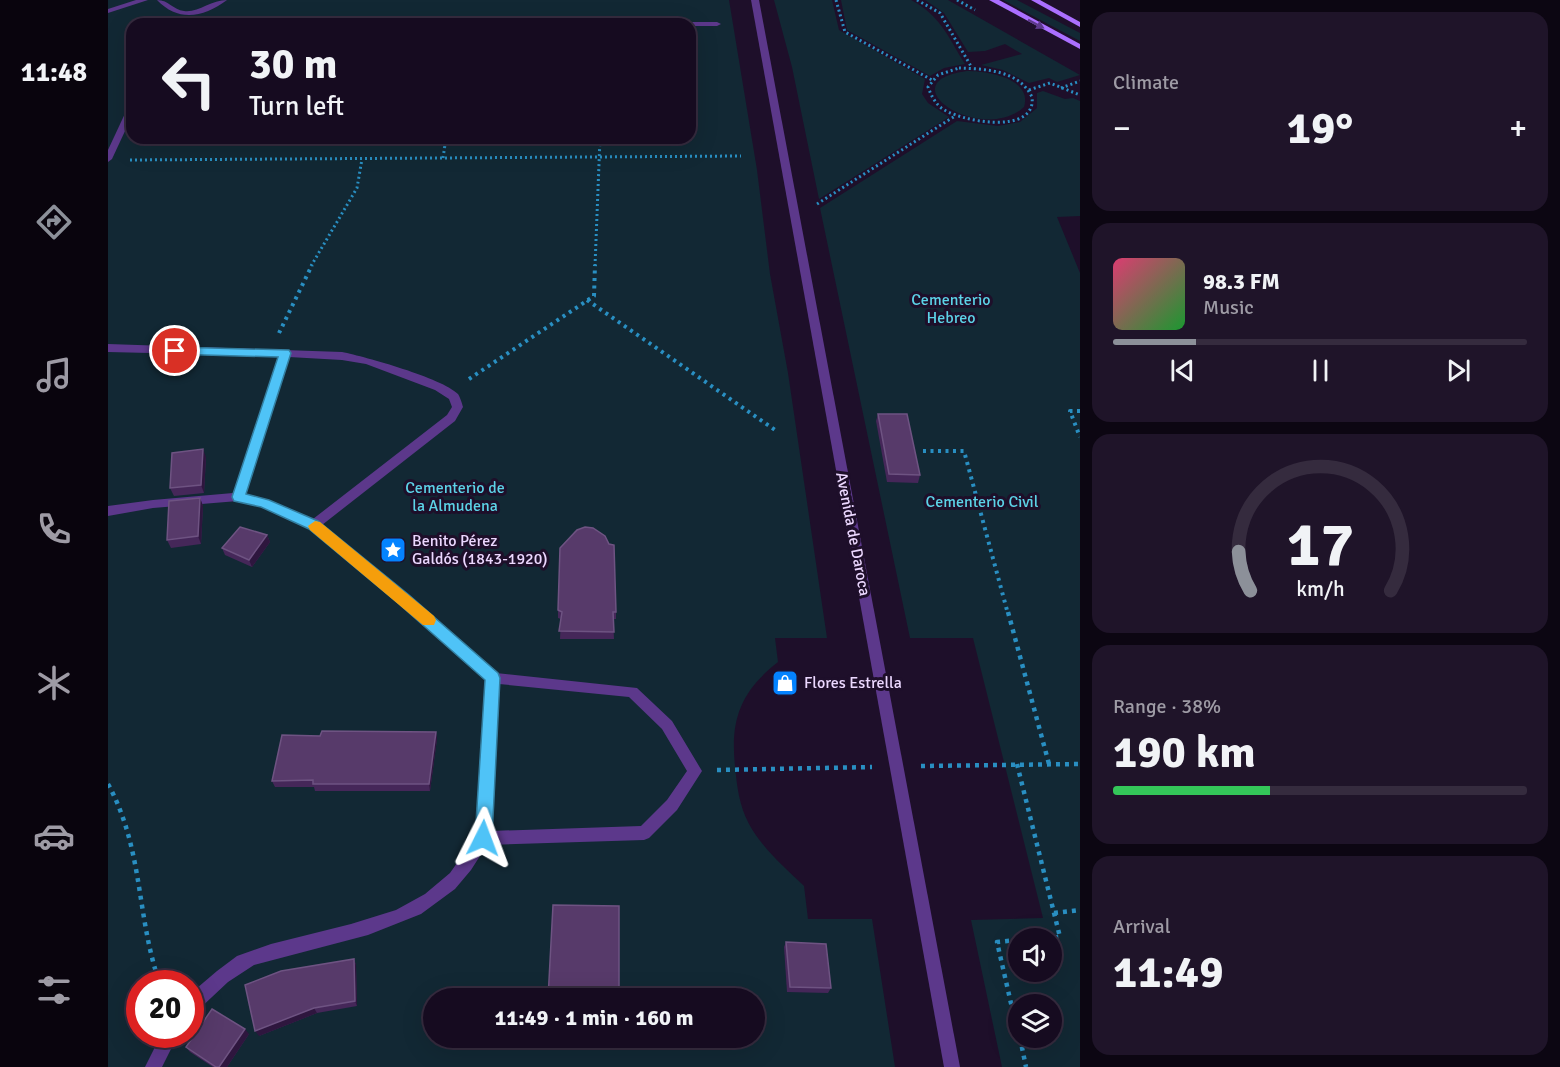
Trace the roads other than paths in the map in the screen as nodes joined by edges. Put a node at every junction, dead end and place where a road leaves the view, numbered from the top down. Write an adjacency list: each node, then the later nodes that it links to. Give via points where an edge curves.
1 (144, 0): 7 (street)
2 (161, 0): 8 (street)
3 (223, 0): 8 (street)
4 (755, 0): 26 (street, Avenida de Daroca)
5 (993, 0): 13 (main road, one-way to 13)
6 (1035, 0): 12 (main road)
7 (108, 11)
8 (180, 14): 9 (street)
9 (178, 18)
10 (696, 24): 11 (street)
11 (717, 24)
12 (1080, 24)
13 (1080, 47)
14 (126, 120): 15 (street)
15 (108, 159)
16 (108, 348): 17 (street)
17 (285, 353): 18 (street); 20 (street, via 368,361 439,387 454,397 458,407 451,418)
18 (238, 497): 19 (street); 20 (street, via 264,503)
19 (108, 511)
20 (314, 525): 21 (street)
21 (493, 678): 22 (street); 22 (street, via 632,692 667,725 695,771 672,806 644,832)
22 (483, 838): 23 (street, via 444,889 419,906 364,930 243,962)
23 (204, 993)
24 (163, 1048): 25 (street)
25 (153, 1067)
26 (952, 1067)

